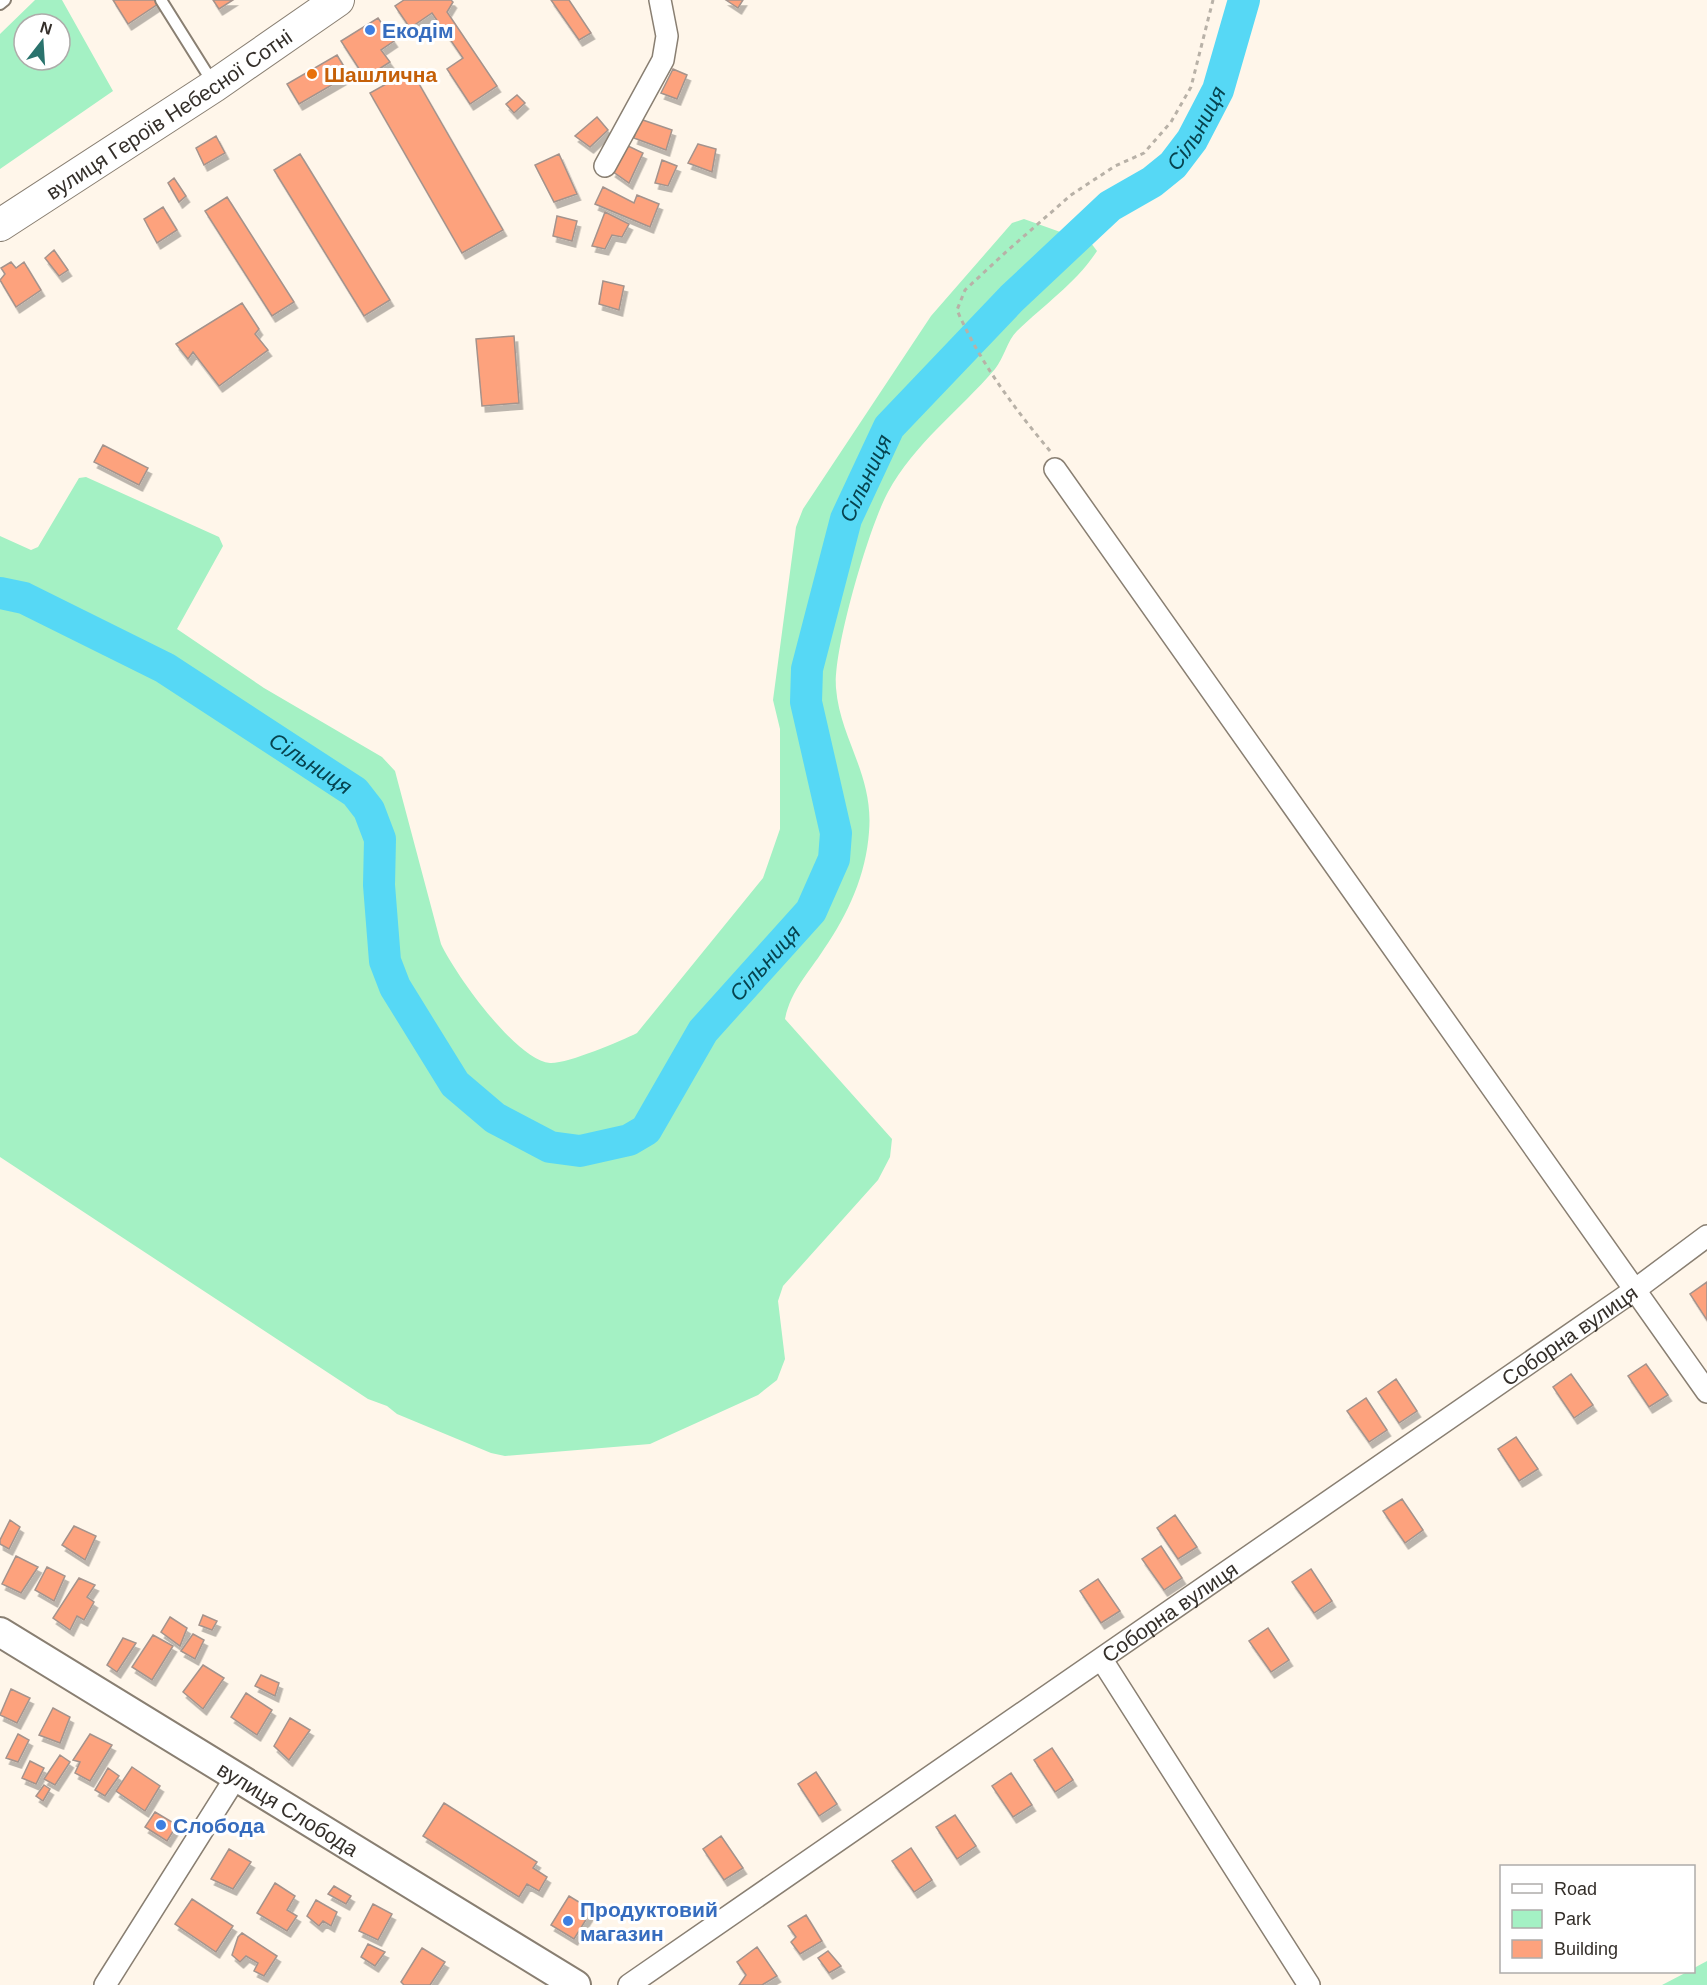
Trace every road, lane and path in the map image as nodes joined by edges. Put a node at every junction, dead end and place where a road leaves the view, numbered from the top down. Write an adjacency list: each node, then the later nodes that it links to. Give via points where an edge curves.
1 (4, 0): 6 (lane)
2 (161, 0): 7 (lane)
3 (338, 0): 7 (main road, вулиця Героїв Небесної Сотні)
4 (660, 0): 8 (street, via 667,36 663,60)
5 (1213, 0): 10 (path, via 1191,87 1171,122 1144,153 1115,166 1071,195 965,290 957,310 976,351 1054,455)
6 (0, 4)
7 (214, 86): 9 (main road, вулиця Героїв Небесної Сотні)
8 (605, 166)
9 (0, 225)
10 (1055, 469): 12 (street)
11 (1707, 1236): 12 (street, Соборна вулиця)
12 (1636, 1289): 13 (street); 15 (street, Соборна вулиця)
13 (1707, 1392)
14 (0, 1632): 16 (street, вулиця Слобода)
15 (1102, 1660): 19 (street, Соборна вулиця); 20 (street)
16 (236, 1777): 17 (street); 18 (street, вулиця Слобода)
17 (105, 1985)
18 (576, 1985)
19 (629, 1985)
20 (1309, 1985)

